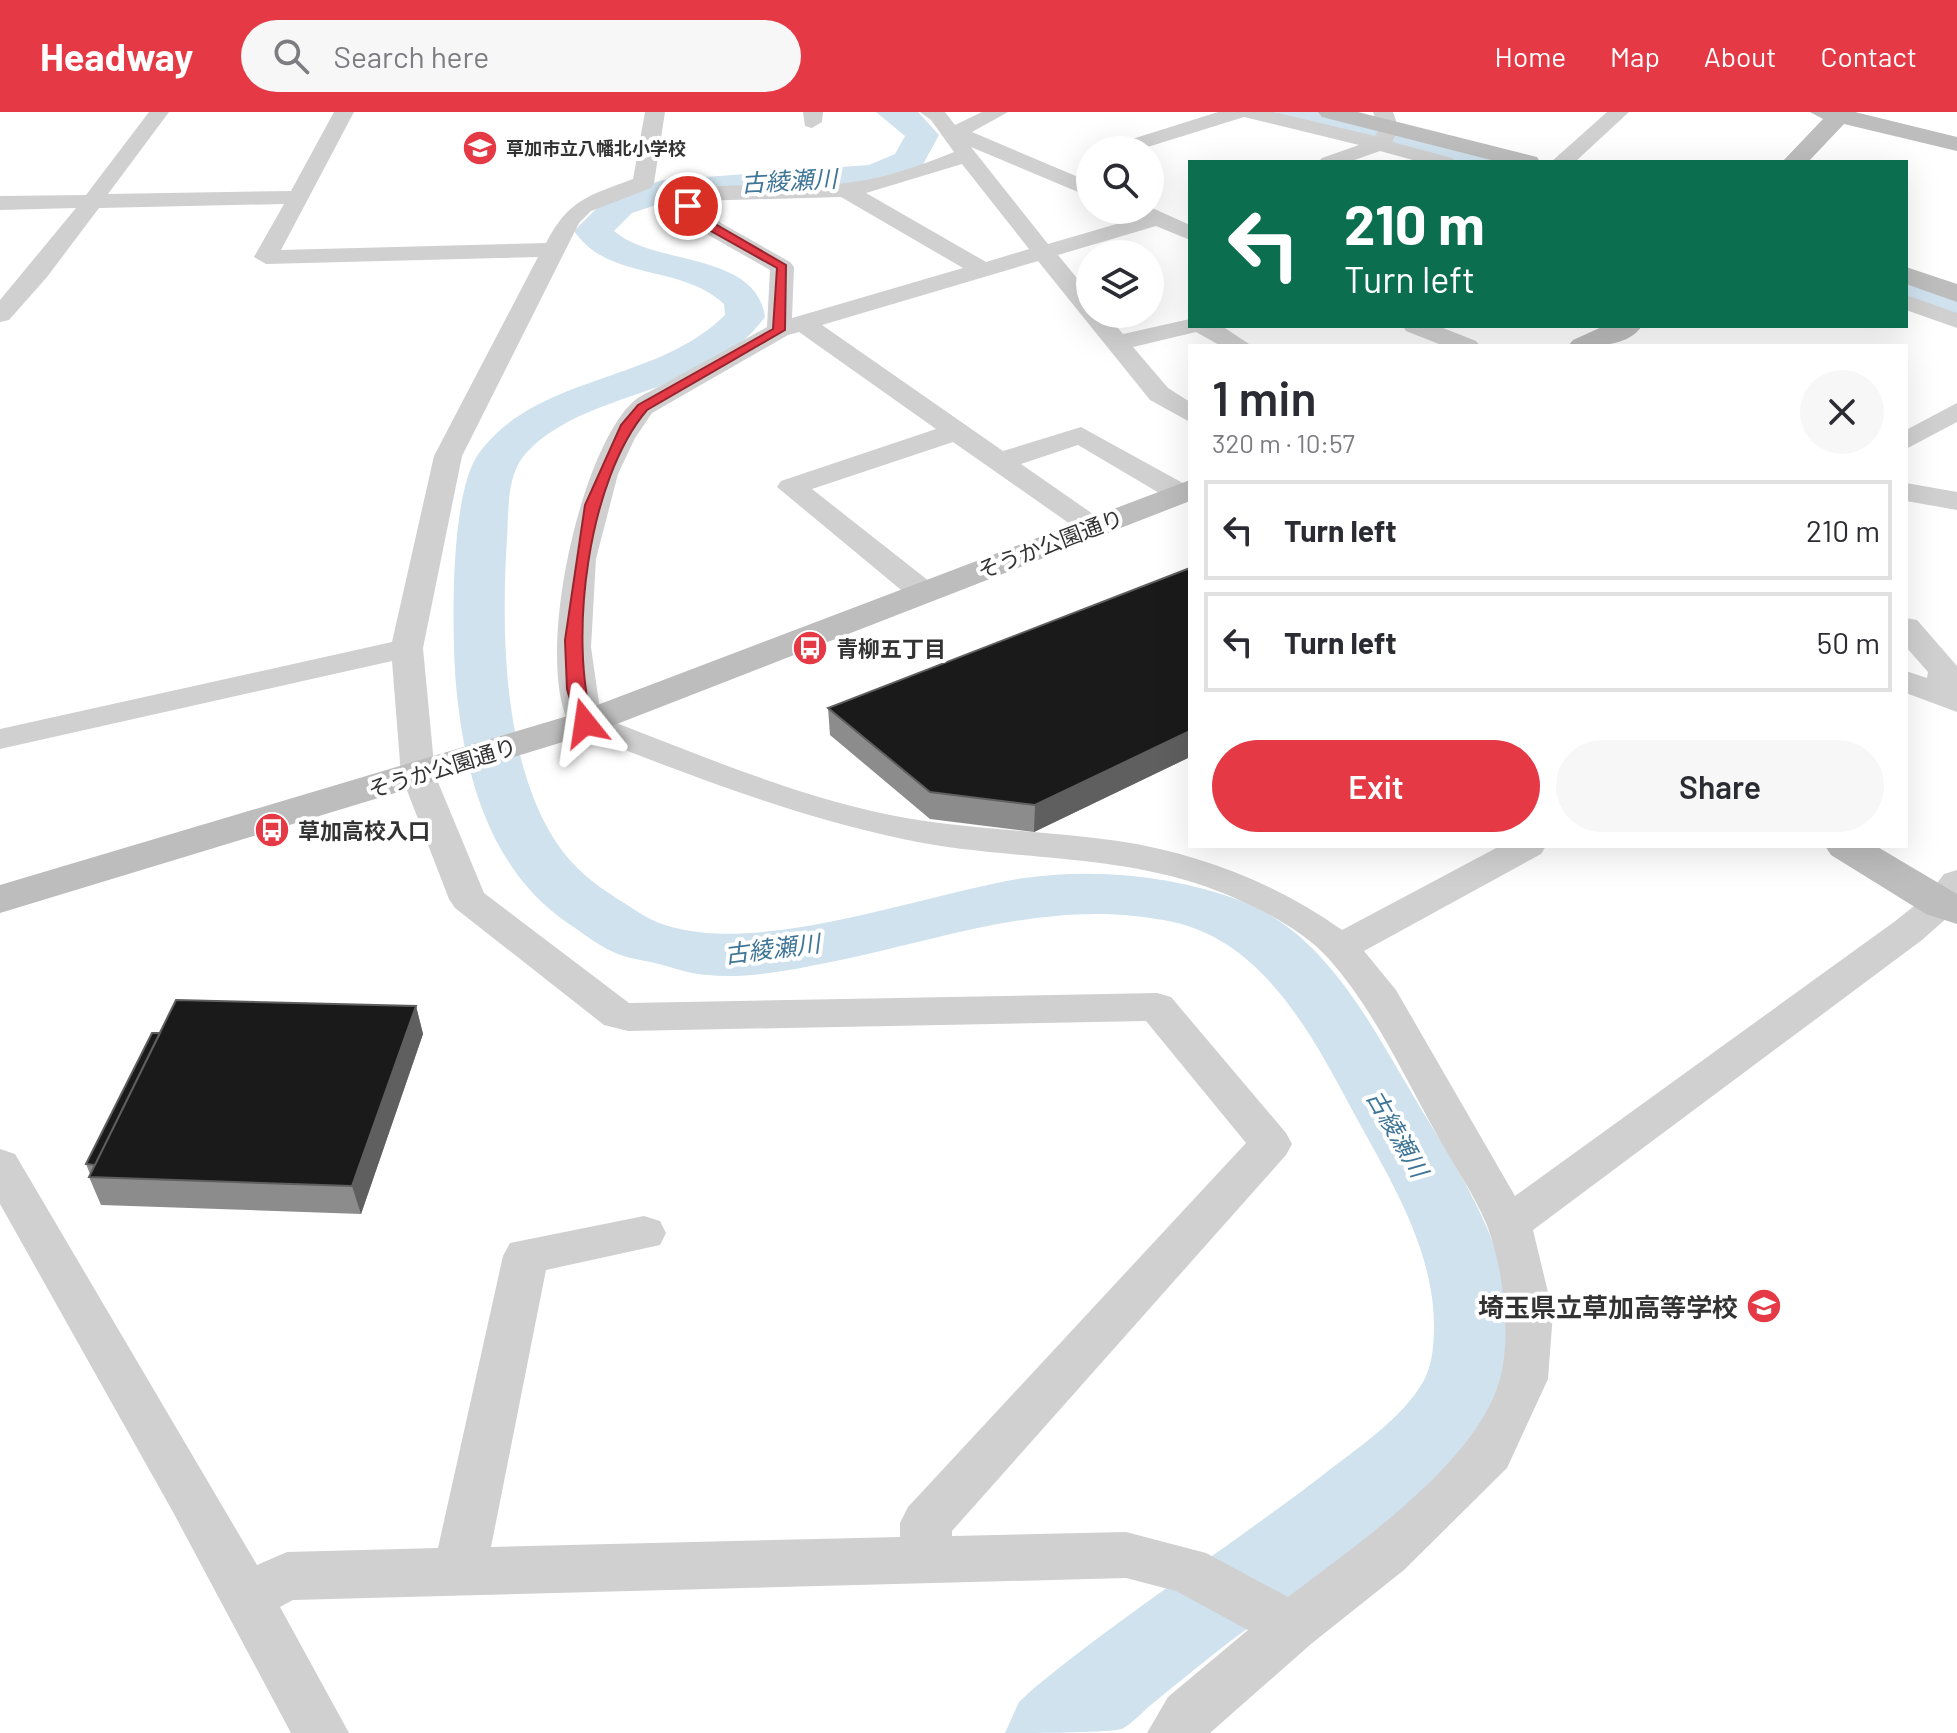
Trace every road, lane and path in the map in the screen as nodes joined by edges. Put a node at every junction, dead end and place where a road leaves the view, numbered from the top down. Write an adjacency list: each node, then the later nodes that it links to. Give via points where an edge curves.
1 (159, 112): 26 (street)
2 (344, 112): 25 (street)
3 (655, 112): 33 (street, via 643,183 583,206)
4 (998, 112): 10 (street)
5 (1239, 112): 12 (street)
6 (1249, 112): 11 (street)
7 (1330, 112): 11 (street)
8 (1619, 112): 19 (street)
9 (1835, 113): 13 (street); 20 (street)
10 (944, 124): 14 (street); 21 (street)
11 (1384, 131): 16 (street); 17 (street); 18 (street)
12 (1162, 136)
13 (1957, 144)
14 (965, 155): 22 (street); 24 (street, via 887,183)
15 (1076, 159): 21 (street)
16 (1333, 160)
17 (1441, 160)
18 (1519, 160)
19 (1564, 160)
20 (1796, 160)
21 (1040, 168): 22 (street); 23 (street)
22 (985, 181): 34 (street)
23 (1076, 184)
24 (845, 190): 35 (street); 43 (street, via 714,192 679,198 713,228 782,267)
25 (297, 197): 26 (street); 33 (street, via 266,257)
26 (93, 201): 27 (street); 40 (street)
27 (0, 203)
28 (1188, 207): 29 (street)
29 (1164, 213)
30 (1164, 222): 32 (street)
31 (1127, 224): 34 (street)
32 (1188, 232)
33 (554, 250): 63 (street, via 448,456)
34 (1042, 253): 35 (street); 37 (street)
35 (983, 270): 43 (street)
36 (1908, 276): 38 (street)
37 (1076, 293)
38 (1957, 294)
39 (1908, 303): 41 (street)
40 (0, 315)
41 (1957, 321)
42 (1188, 326): 48 (street)
43 (791, 327): 54 (street); 66 (street, via 643,407 628,425 591,505 573,640)
44 (1105, 328): 48 (street)
45 (1208, 328): 49 (street)
46 (1420, 328): 50 (street)
47 (1624, 328): 51 (street)
48 (1117, 343): 53 (street, via 1159,394)
49 (1236, 344)
50 (1462, 344)
51 (1588, 344)
52 (1957, 411): 55 (street)
53 (1188, 413)
54 (958, 431): 56 (street); 61 (street, via 791,487)
55 (1908, 440)
56 (1001, 461): 57 (street, via 1081,435); 60 (street)
57 (1186, 492): 60 (street, そうか公園通り)
58 (1908, 492): 59 (street)
59 (1957, 501)
60 (1093, 527): 61 (street, そうか公園通り)
61 (923, 592): 66 (street, そうか公園通り)
62 (1908, 629): 65 (street, via 1944,671)
63 (407, 648): 67 (street); 68 (street)
64 (1908, 682): 65 (street)
65 (1950, 699)
66 (570, 728): 68 (street, そうか公園通り); 73 (street, via 828,810 907,829 1121,853 1220,879 1287,909)
67 (0, 739)
68 (429, 771): 71 (street, そうか公園通り); 77 (street, via 468,899 618,1015 1157,1007 1271,1144 926,1523)
69 (1524, 848): 73 (street)
70 (1850, 848): 72 (street)
71 (0, 899)
72 (1952, 899): 75 (street)
73 (1340, 947): 75 (street, via 1382,1000)
74 (0, 1165): 79 (street)
75 (1509, 1224): 80 (street, via 1530,1313 1524,1379 1489,1453 1386,1553)
76 (644, 1233): 78 (street, via 526,1256)
77 (926, 1559): 78 (street); 80 (street, via 1126,1555 1187,1570)
78 (460, 1569): 79 (street, via 287,1576)
79 (245, 1599): 82 (street)
80 (1281, 1619): 81 (street)
81 (1188, 1727)
82 (321, 1733)

